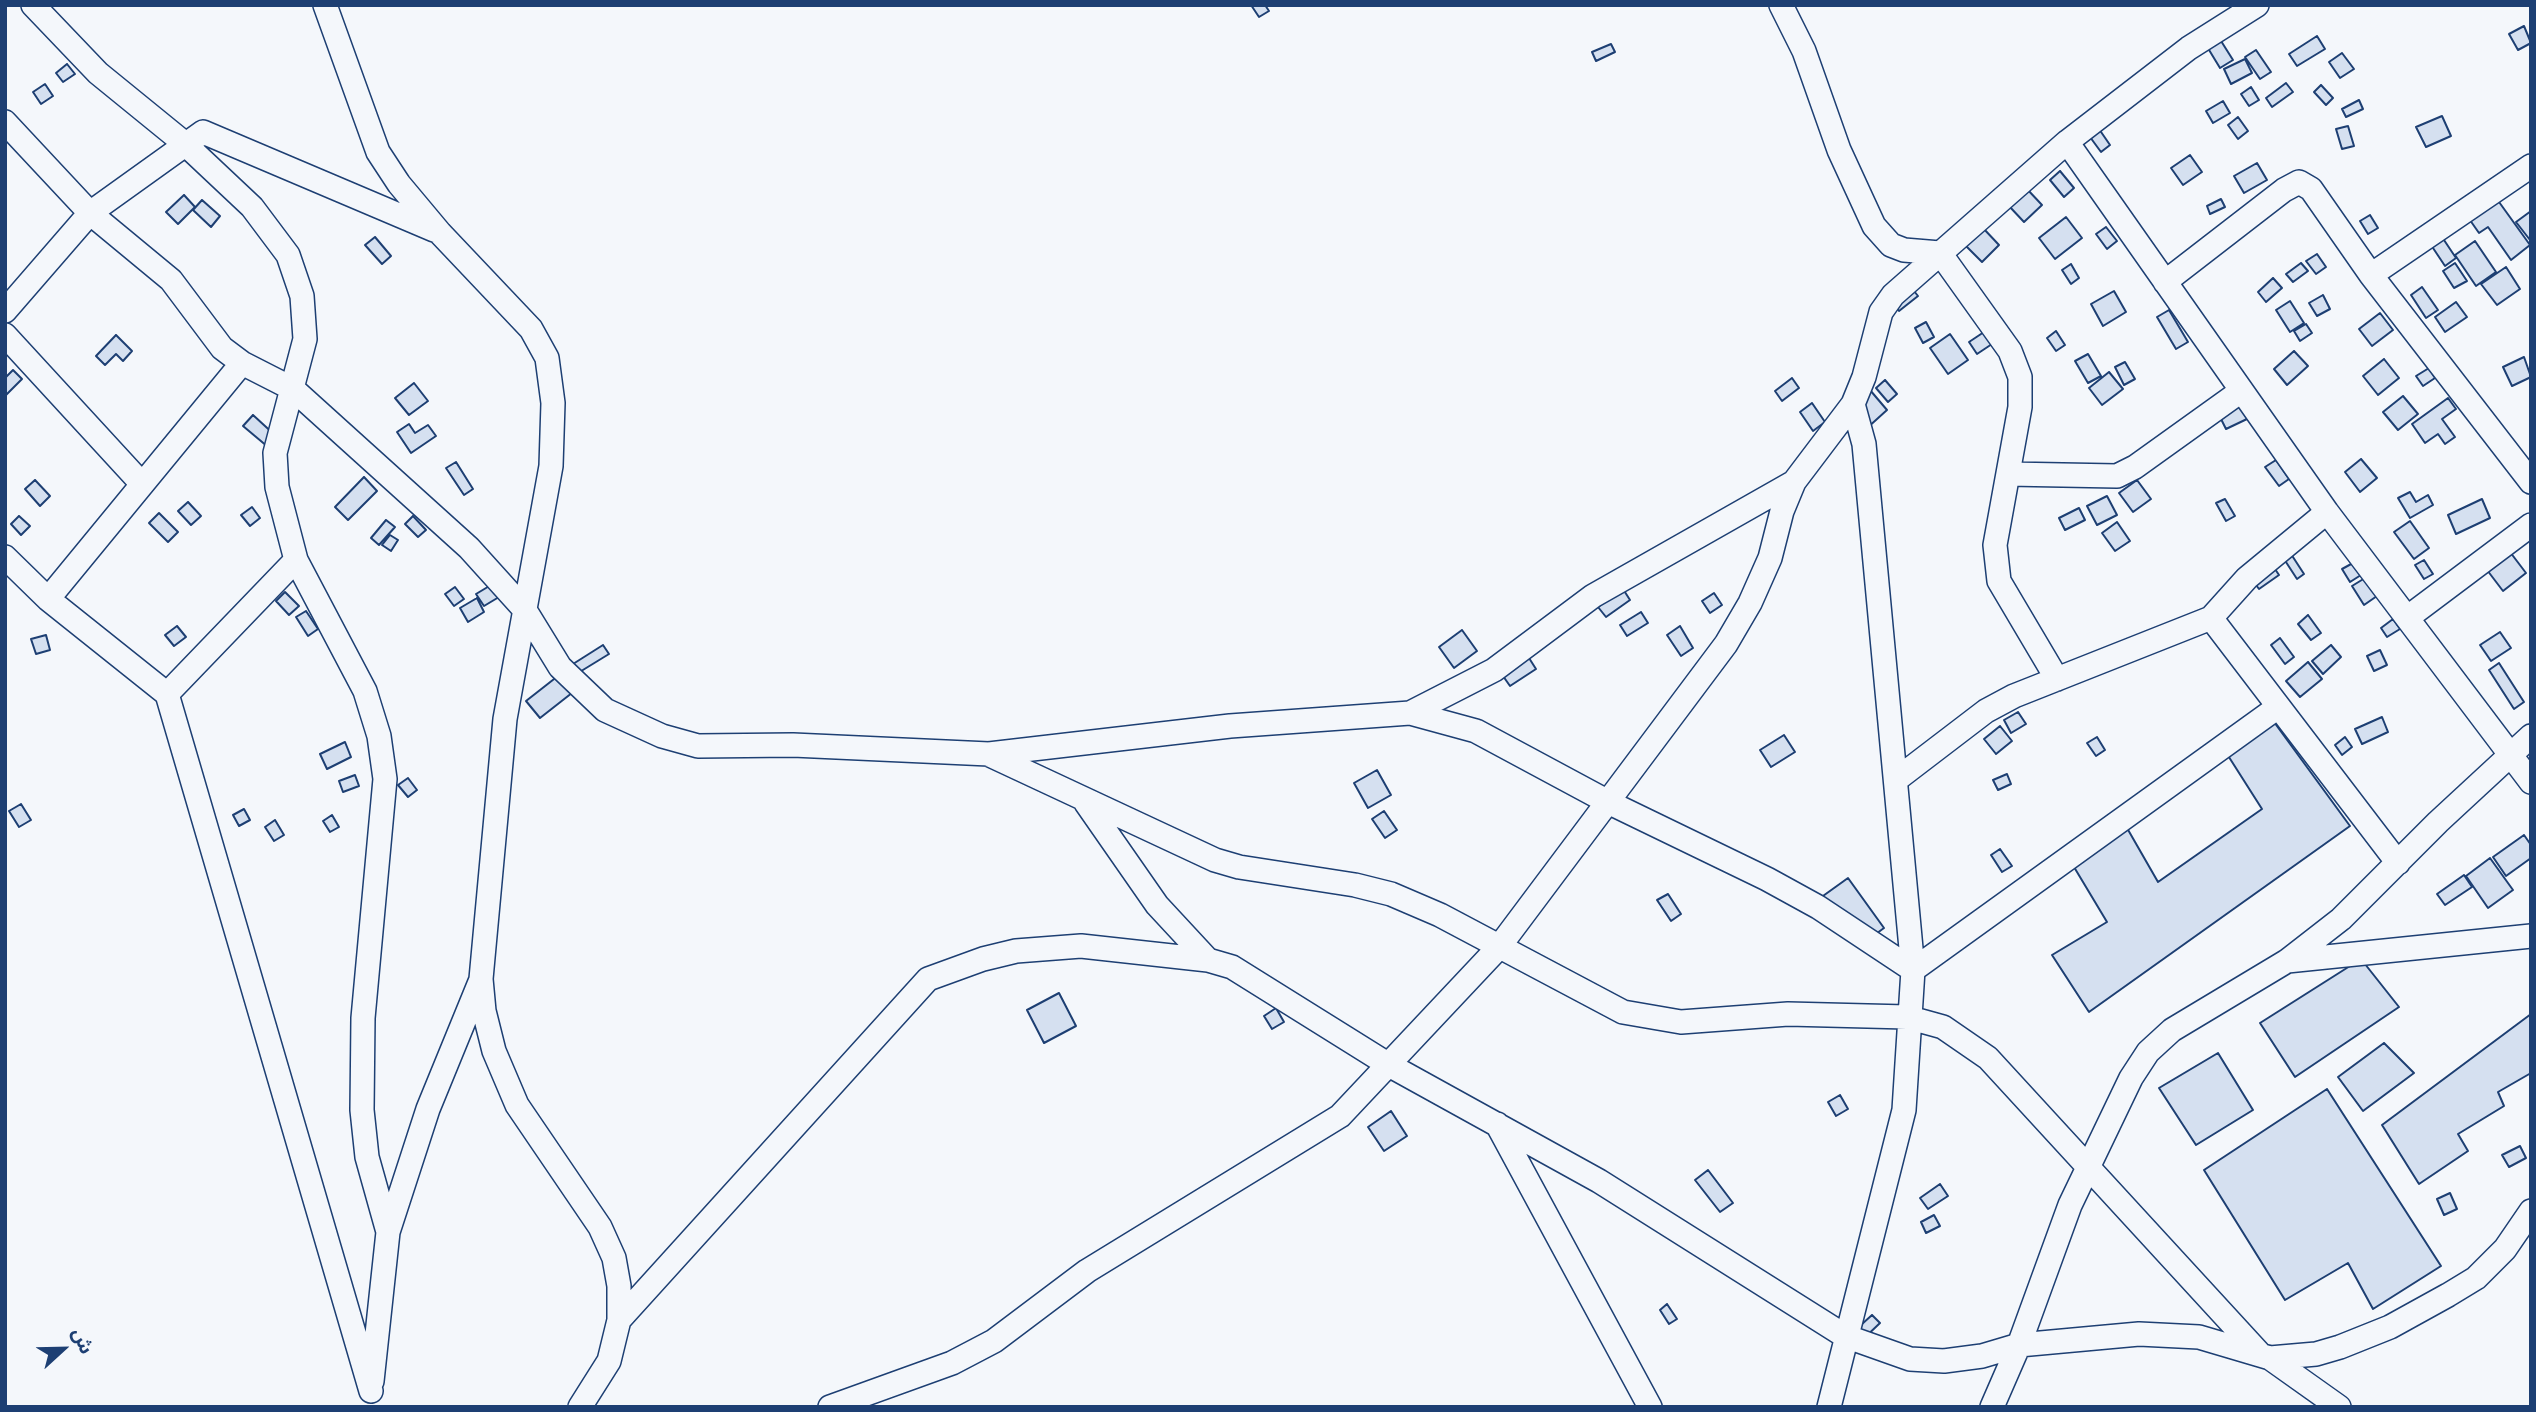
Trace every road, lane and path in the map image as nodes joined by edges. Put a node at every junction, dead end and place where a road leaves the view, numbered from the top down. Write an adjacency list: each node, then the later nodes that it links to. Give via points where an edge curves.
1 (33, 5): 7 (street, via 98,73)
2 (325, 5): 10 (street, via 378,152)
3 (1781, 5): 11 (street, via 1874,226 1891,245)
4 (2257, 5): 6 (street, via 2189,48)
5 (5, 122): 9 (street)
6 (2067, 142): 11 (street); 13 (street)
7 (184, 143): 9 (street); 10 (street, via 203,132 215,135); 17 (street, via 252,207 288,255 302,296 305,339)
8 (2531, 166): 12 (street)
9 (90, 213): 14 (street); 16 (street, via 171,280 222,348)
10 (440, 233): 29 (street, via 531,329 547,358 553,403 551,466)
11 (1940, 253): 19 (street, via 1893,295 1881,312); 20 (street, via 2010,351 2020,377 2020,407)
12 (2371, 275): 13 (street, via 2311,189 2299,182); 22 (street)
13 (2165, 282): 18 (street)
14 (5, 311)
15 (5, 335): 23 (street)
16 (242, 363): 17 (street); 23 (street)
17 (292, 389): 27 (street, via 275,453 277,487); 29 (street, via 469,548)
18 (2241, 391): 20 (street, via 2117,476); 24 (street)
19 (1853, 404): 21 (street); 39 (street, via 1864,444)
20 (2008, 474): 32 (street, via 1995,545 1999,581)
21 (1794, 482): 35 (street, via 1594,596 1494,670); 42 (street, via 1770,558 1732,634)
22 (2531, 482)
23 (142, 484): 28 (street)
24 (2327, 512): 30 (street, via 2247,578); 31 (street)
25 (2531, 525): 31 (street)
26 (5, 557): 28 (street)
27 (296, 560): 33 (street); 55 (street, via 365,691 379,736 385,779 363,1018 362,1110 367,1157)
28 (48, 599): 33 (street)
29 (525, 610): 38 (street, via 560,667 606,710 662,736 698,746 793,745); 49 (street, via 505,719)
30 (2211, 618): 32 (street); 34 (street)
31 (2407, 618): 37 (street)
32 (2057, 679): 39 (street, via 1986,711)
33 (167, 694): 60 (street)
34 (2278, 706): 43 (street); 48 (street)
35 (1410, 713): 38 (street, via 1230,726); 42 (street, via 1476,731)
36 (2531, 736): 37 (street)
37 (2510, 753): 40 (street); 43 (street)
38 (989, 754): 41 (street)
39 (1897, 779): 48 (street)
40 (2531, 782)
41 (1084, 800): 45 (street, via 1215,860 1391,894); 46 (street, via 1157,905)
42 (1610, 803): 45 (street); 48 (street, via 1818,907)
43 (2398, 863): 47 (street, via 2342,919)
44 (2531, 936): 47 (street)
45 (1499, 947): 50 (street, via 1623,1012 1649,1019 1788,1014); 51 (street)
46 (1208, 960): 51 (street, via 1251,977); 56 (street, via 1081,946 983,958 928,979)
47 (2287, 961): 53 (street, via 2172,1030 2148,1052)
48 (1913, 970): 50 (street)
49 (481, 979): 55 (street, via 428,1109); 56 (street, via 494,1051 517,1105 600,1227 614,1258)
50 (1908, 1017): 53 (street, via 1943,1027 1988,1058); 57 (street, via 1904,1110)
51 (1389, 1065): 52 (street); 62 (street, via 1340,1116 1087,1271 994,1340 952,1363)
52 (1497, 1125): 57 (street, via 1600,1181); 63 (street)
53 (2088, 1167): 58 (street); 59 (street)
54 (2531, 1211): 59 (street, via 2505,1249 2476,1278 2390,1327 2316,1354)
55 (388, 1232): 60 (street)
56 (619, 1320): 61 (street, via 609,1361)
57 (1844, 1336): 58 (street, via 1910,1359 1944,1361); 64 (street)
58 (2019, 1345): 59 (street, via 2167,1334 2199,1337); 65 (street)
59 (2264, 1355): 66 (street)
60 (371, 1399)
61 (579, 1407)
62 (830, 1407)
63 (1650, 1407)
64 (1829, 1407)
65 (1992, 1407)
66 (2339, 1407)

